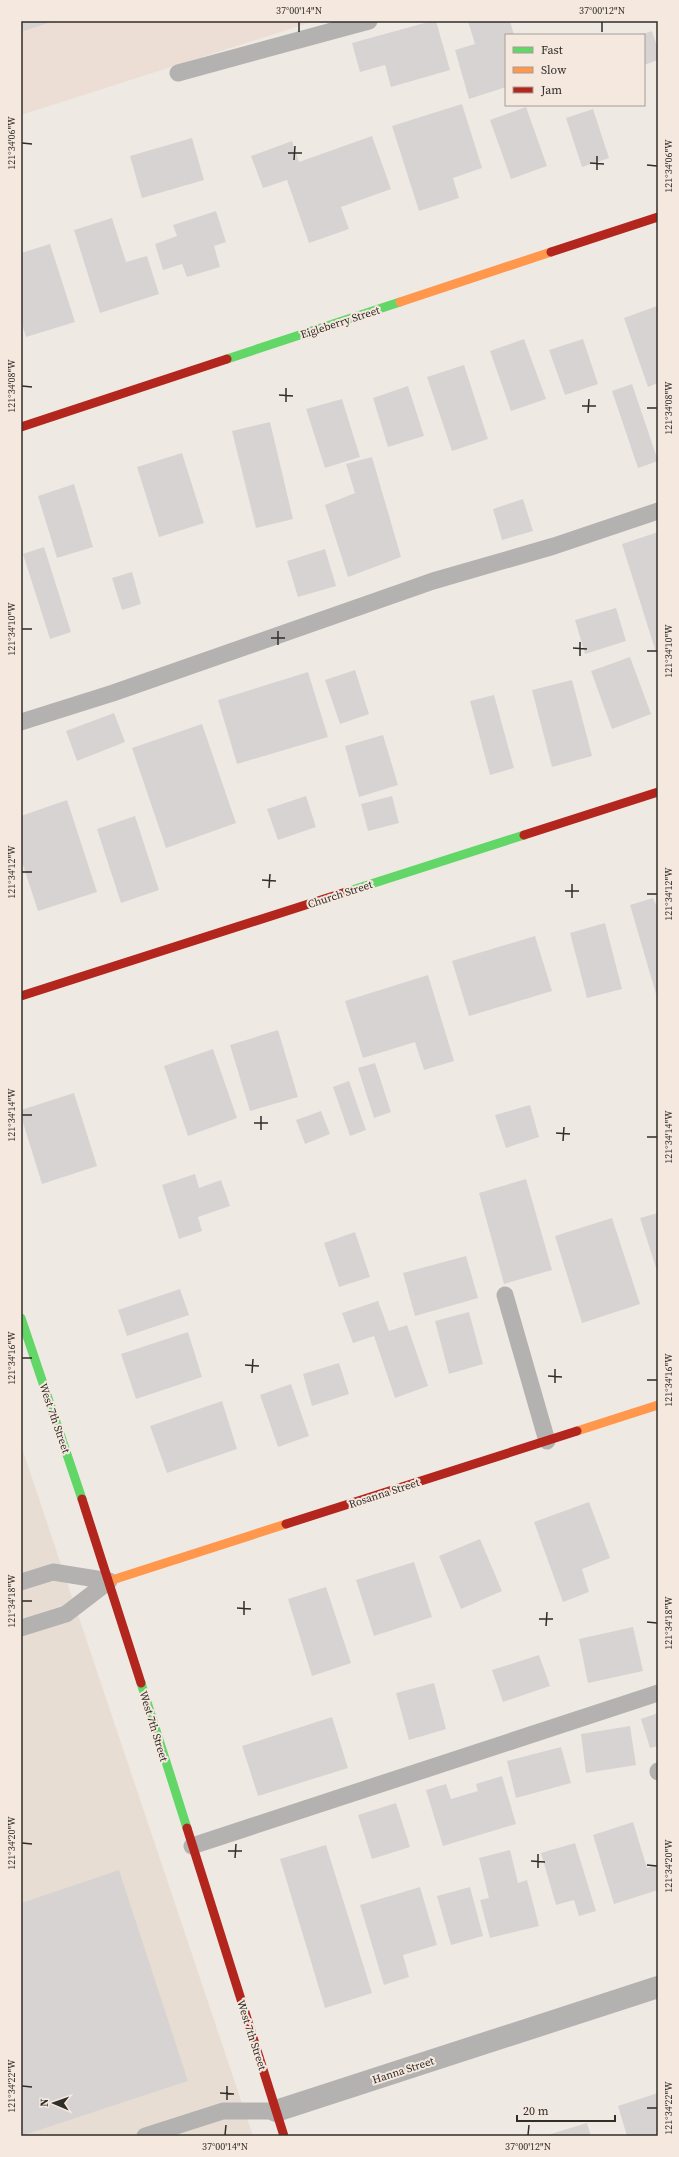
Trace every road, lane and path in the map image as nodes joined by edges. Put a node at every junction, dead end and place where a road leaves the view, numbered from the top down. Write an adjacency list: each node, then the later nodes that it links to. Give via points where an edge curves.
1 (370, 21): 2 (lane)
2 (178, 73)
3 (658, 217): 4 (street, Eigleberry Street)
4 (21, 427)
5 (658, 511): 6 (lane, via 554,546 433,581)
6 (21, 722)
7 (658, 792): 8 (street, Church Street)
8 (21, 996)
9 (506, 1295): 12 (lane)
10 (21, 1318): 14 (street, West 7th Street)
11 (658, 1405): 12 (street, Rosanna Street)
12 (547, 1441): 14 (street, Rosanna Street)
13 (21, 1582): 14 (lane, Rosanna Street, via 53,1572)
14 (109, 1582): 15 (lane, Rosanna Street, via 66,1614); 17 (street, West 7th Street)
15 (21, 1628)
16 (658, 1693): 17 (lane)
17 (192, 1846): 19 (street, West 7th Street)
18 (658, 1987): 19 (street, Hanna Street)
19 (276, 2111): 20 (lane, Hanna Street, via 223,2111); 21 (street, West 7th Street)
20 (145, 2136)
21 (284, 2136)

